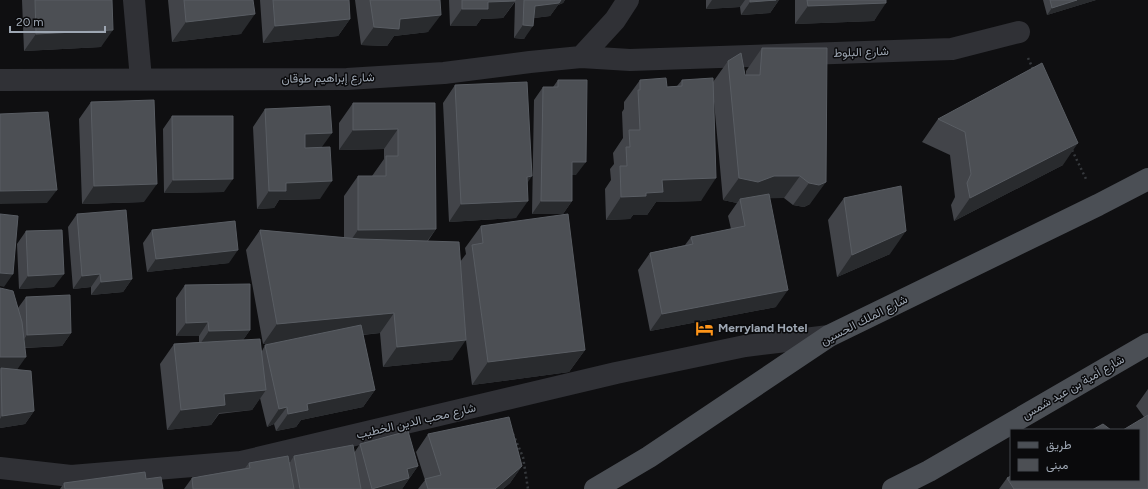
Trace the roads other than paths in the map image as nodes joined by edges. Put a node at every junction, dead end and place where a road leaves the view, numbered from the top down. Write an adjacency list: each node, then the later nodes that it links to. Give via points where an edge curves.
1 (134, 0): 5 (street)
2 (628, 0): 4 (street, via 615,20)
3 (1019, 32): 4 (street, شارع البلوط, via 952,49 638,60)
4 (581, 57): 5 (street, شارع إبراهيم طوقان, via 444,73 347,79)
5 (141, 79): 6 (street, شارع إبراهيم طوقان)
6 (0, 80)
7 (1148, 178): 8 (main road, شارع الملك الحسين, via 1098,205)
8 (829, 336): 10 (main road, شارع الملك الحسين); 11 (street, شارع محب الدين الخطيب, via 745,346 616,373 241,462 71,476)
9 (1148, 344): 12 (main road, شارع أمية بن عبد شمس)
10 (649, 457): 13 (main road, شارع الملك الحسين); 14 (main road)
11 (0, 468)
12 (929, 471): 15 (main road, شارع أمية بن عبد شمس); 16 (main road)
13 (595, 489)
14 (613, 489)
15 (893, 489)
16 (906, 489)

